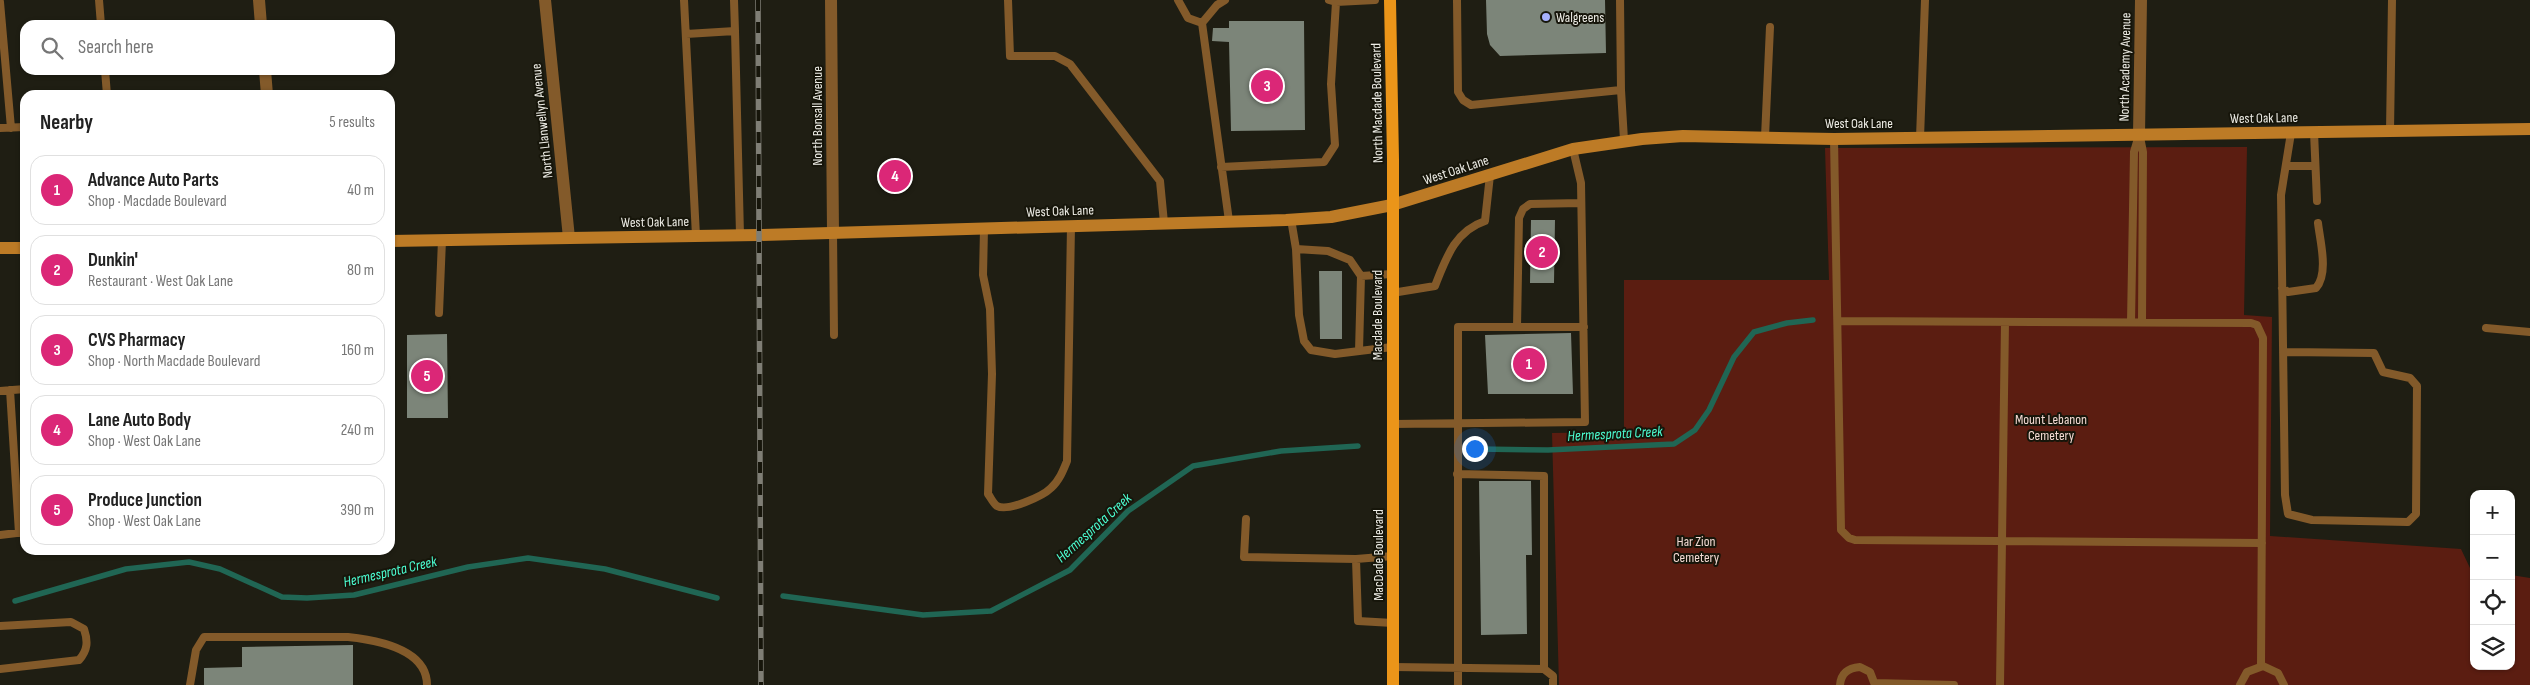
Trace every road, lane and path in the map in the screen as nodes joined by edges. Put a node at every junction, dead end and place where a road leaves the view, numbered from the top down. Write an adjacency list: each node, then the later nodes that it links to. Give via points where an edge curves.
1 (99, 0): 19 (lane)
2 (259, 0): 20 (street)
3 (545, 0): 59 (street, North Llanwellyn Avenue)
4 (684, 0): 24 (lane)
5 (734, 0): 23 (lane)
6 (831, 0): 56 (street, North Bonsall Avenue)
7 (1008, 0): 52 (lane, via 1010,56 1055,56 1070,64 1160,181)
8 (1178, 0): 21 (lane, via 1188,18)
9 (1225, 0): 21 (lane, via 1217,4)
10 (1375, 0): 17 (lane)
11 (1390, 0): 49 (main road, North Macdade Boulevard)
12 (1457, 0): 29 (lane, via 1458,92 1472,105)
13 (1620, 0): 29 (lane)
14 (1925, 0): 39 (lane)
15 (2141, 0): 37 (street, North Academy Avenue)
16 (2392, 0): 34 (lane)
17 (1332, 1): 45 (lane, via 1331,84 1335,145 1324,162)
18 (0, 2): 32 (lane)
19 (101, 20)
20 (261, 20)
21 (1202, 22): 45 (lane)
22 (1770, 27): 38 (lane)
23 (735, 31): 24 (lane); 57 (lane)
24 (686, 34): 58 (lane)
25 (105, 75): 27 (lane)
26 (265, 75): 28 (street)
27 (107, 90)
28 (267, 90)
29 (1621, 90): 41 (lane)
30 (20, 127): 32 (lane)
31 (0, 128): 32 (lane)
32 (11, 128)
33 (2530, 129): 34 (main road, West Oak Lane)
34 (2390, 131): 35 (main road, West Oak Lane)
35 (2314, 132): 36 (main road, West Oak Lane); 44 (lane)
36 (2291, 133): 37 (main road, West Oak Lane); 43 (lane)
37 (2139, 135): 39 (main road, West Oak Lane); 72 (lane, via 2134,152); 73 (lane, via 2143,152)
38 (1765, 138): 40 (main road, West Oak Lane); 41 (main road, West Oak Lane, via 1683,136)
39 (1920, 138): 40 (main road, West Oak Lane)
40 (1834, 139): 70 (lane)
41 (1624, 140): 42 (main road, West Oak Lane)
42 (1573, 149): 46 (main road, West Oak Lane); 48 (lane, via 1581,183)
43 (2286, 166): 44 (lane); 67 (lane, via 2281,195)
44 (2314, 166): 47 (lane)
45 (1221, 167): 51 (lane)
46 (1490, 175): 49 (main road, West Oak Lane); 68 (lane, via 1485,221 1460,234 1448,253 1435,286)
47 (2316, 201)
48 (1581, 203): 74 (lane, via 1530,204 1523,209 1519,218); 75 (lane)
49 (1392, 205): 50 (main road, West Oak Lane); 65 (main road, Macdade Boulevard)
50 (1291, 220): 51 (main road, West Oak Lane); 64 (lane)
51 (1229, 221): 52 (main road, West Oak Lane)
52 (1164, 223): 54 (main road, West Oak Lane)
53 (2318, 223): 67 (lane, via 2320,284 2316,288 2288,292)
54 (1071, 226): 55 (main road, West Oak Lane); 55 (lane, via 1068,461 1051,488 1004,508 997,506 988,494 992,374 990,309 984,276)
55 (984, 228): 56 (main road, West Oak Lane)
56 (833, 232): 57 (main road, West Oak Lane); 78 (lane)
57 (740, 235): 58 (main road, West Oak Lane)
58 (696, 236): 59 (main road, West Oak Lane)
59 (569, 238): 60 (main road, West Oak Lane)
60 (442, 240): 61 (main road, West Oak Lane); 69 (lane)
61 (395, 241)
62 (0, 248): 63 (main road)
63 (20, 248)
64 (1296, 249): 66 (lane, via 1328,251 1350,260); 80 (lane, via 1299,315 1304,341 1311,350 1335,354)
65 (1392, 274): 66 (lane); 68 (main road, Macdade Boulevard)
66 (1361, 276): 80 (lane)
67 (2282, 288): 81 (lane)
68 (1392, 293): 79 (main road, Macdade Boulevard)
69 (438, 313)
70 (1838, 321): 71 (lane); 92 (lane, via 1841,530 1855,540)
71 (2005, 322): 72 (lane); 92 (lane)
72 (2132, 322): 73 (lane)
73 (2142, 322): 93 (lane, via 2251,323 2261,331)
74 (1517, 327): 75 (lane); 86 (lane, via 1458,327)
75 (1584, 327): 86 (lane, via 1585,422)
76 (2486, 328): 77 (lane)
77 (2530, 332)
78 (834, 334)
79 (1392, 347): 80 (lane); 85 (main road, Macdade Boulevard)
80 (1359, 351)
81 (2283, 352): 81 (lane, via 2288,514 2312,520 2408,522 2416,514 2417,386 2410,378 2383,372 2374,353)
82 (20, 389): 84 (lane)
83 (0, 390): 84 (lane)
84 (10, 390): 88 (lane)
85 (1392, 424): 86 (lane); 94 (main road, MacDade Boulevard)
86 (1457, 424): 87 (lane)
87 (1458, 474): 100 (lane); 102 (lane, via 1544,476)
88 (20, 508)
89 (1246, 519): 95 (lane, via 1244,556)
90 (20, 532): 91 (lane)
91 (0, 535)
92 (2003, 540): 93 (lane); 111 (lane)
93 (2262, 543): 98 (lane)
94 (1393, 556): 95 (lane); 96 (main road, MacDade Boulevard)
95 (1356, 559): 96 (lane, via 1358,621)
96 (1393, 623): 99 (main road, MacDade Boulevard)
97 (0, 626): 101 (lane, via 71,622 84,629 87,639 85,653 79,660)
98 (2261, 666): 112 (lane, via 2247,672); 113 (lane, via 2276,671)
99 (1393, 667): 100 (lane); 106 (main road, MacDade Boulevard)
100 (1458, 668): 102 (lane); 107 (lane)
101 (0, 669)
102 (1544, 669): 108 (lane, via 1553,676)
103 (1875, 684): 109 (lane, via 1870,672 1860,667 1843,674); 110 (lane)
104 (190, 685): 105 (lane, via 196,650 204,636 368,639 411,656 421,665)
105 (427, 685)
106 (1393, 685)
107 (1458, 685)
108 (1553, 685)
109 (1840, 685)
110 (1954, 685)
111 (2000, 685)
112 (2240, 685)
113 (2284, 685)

